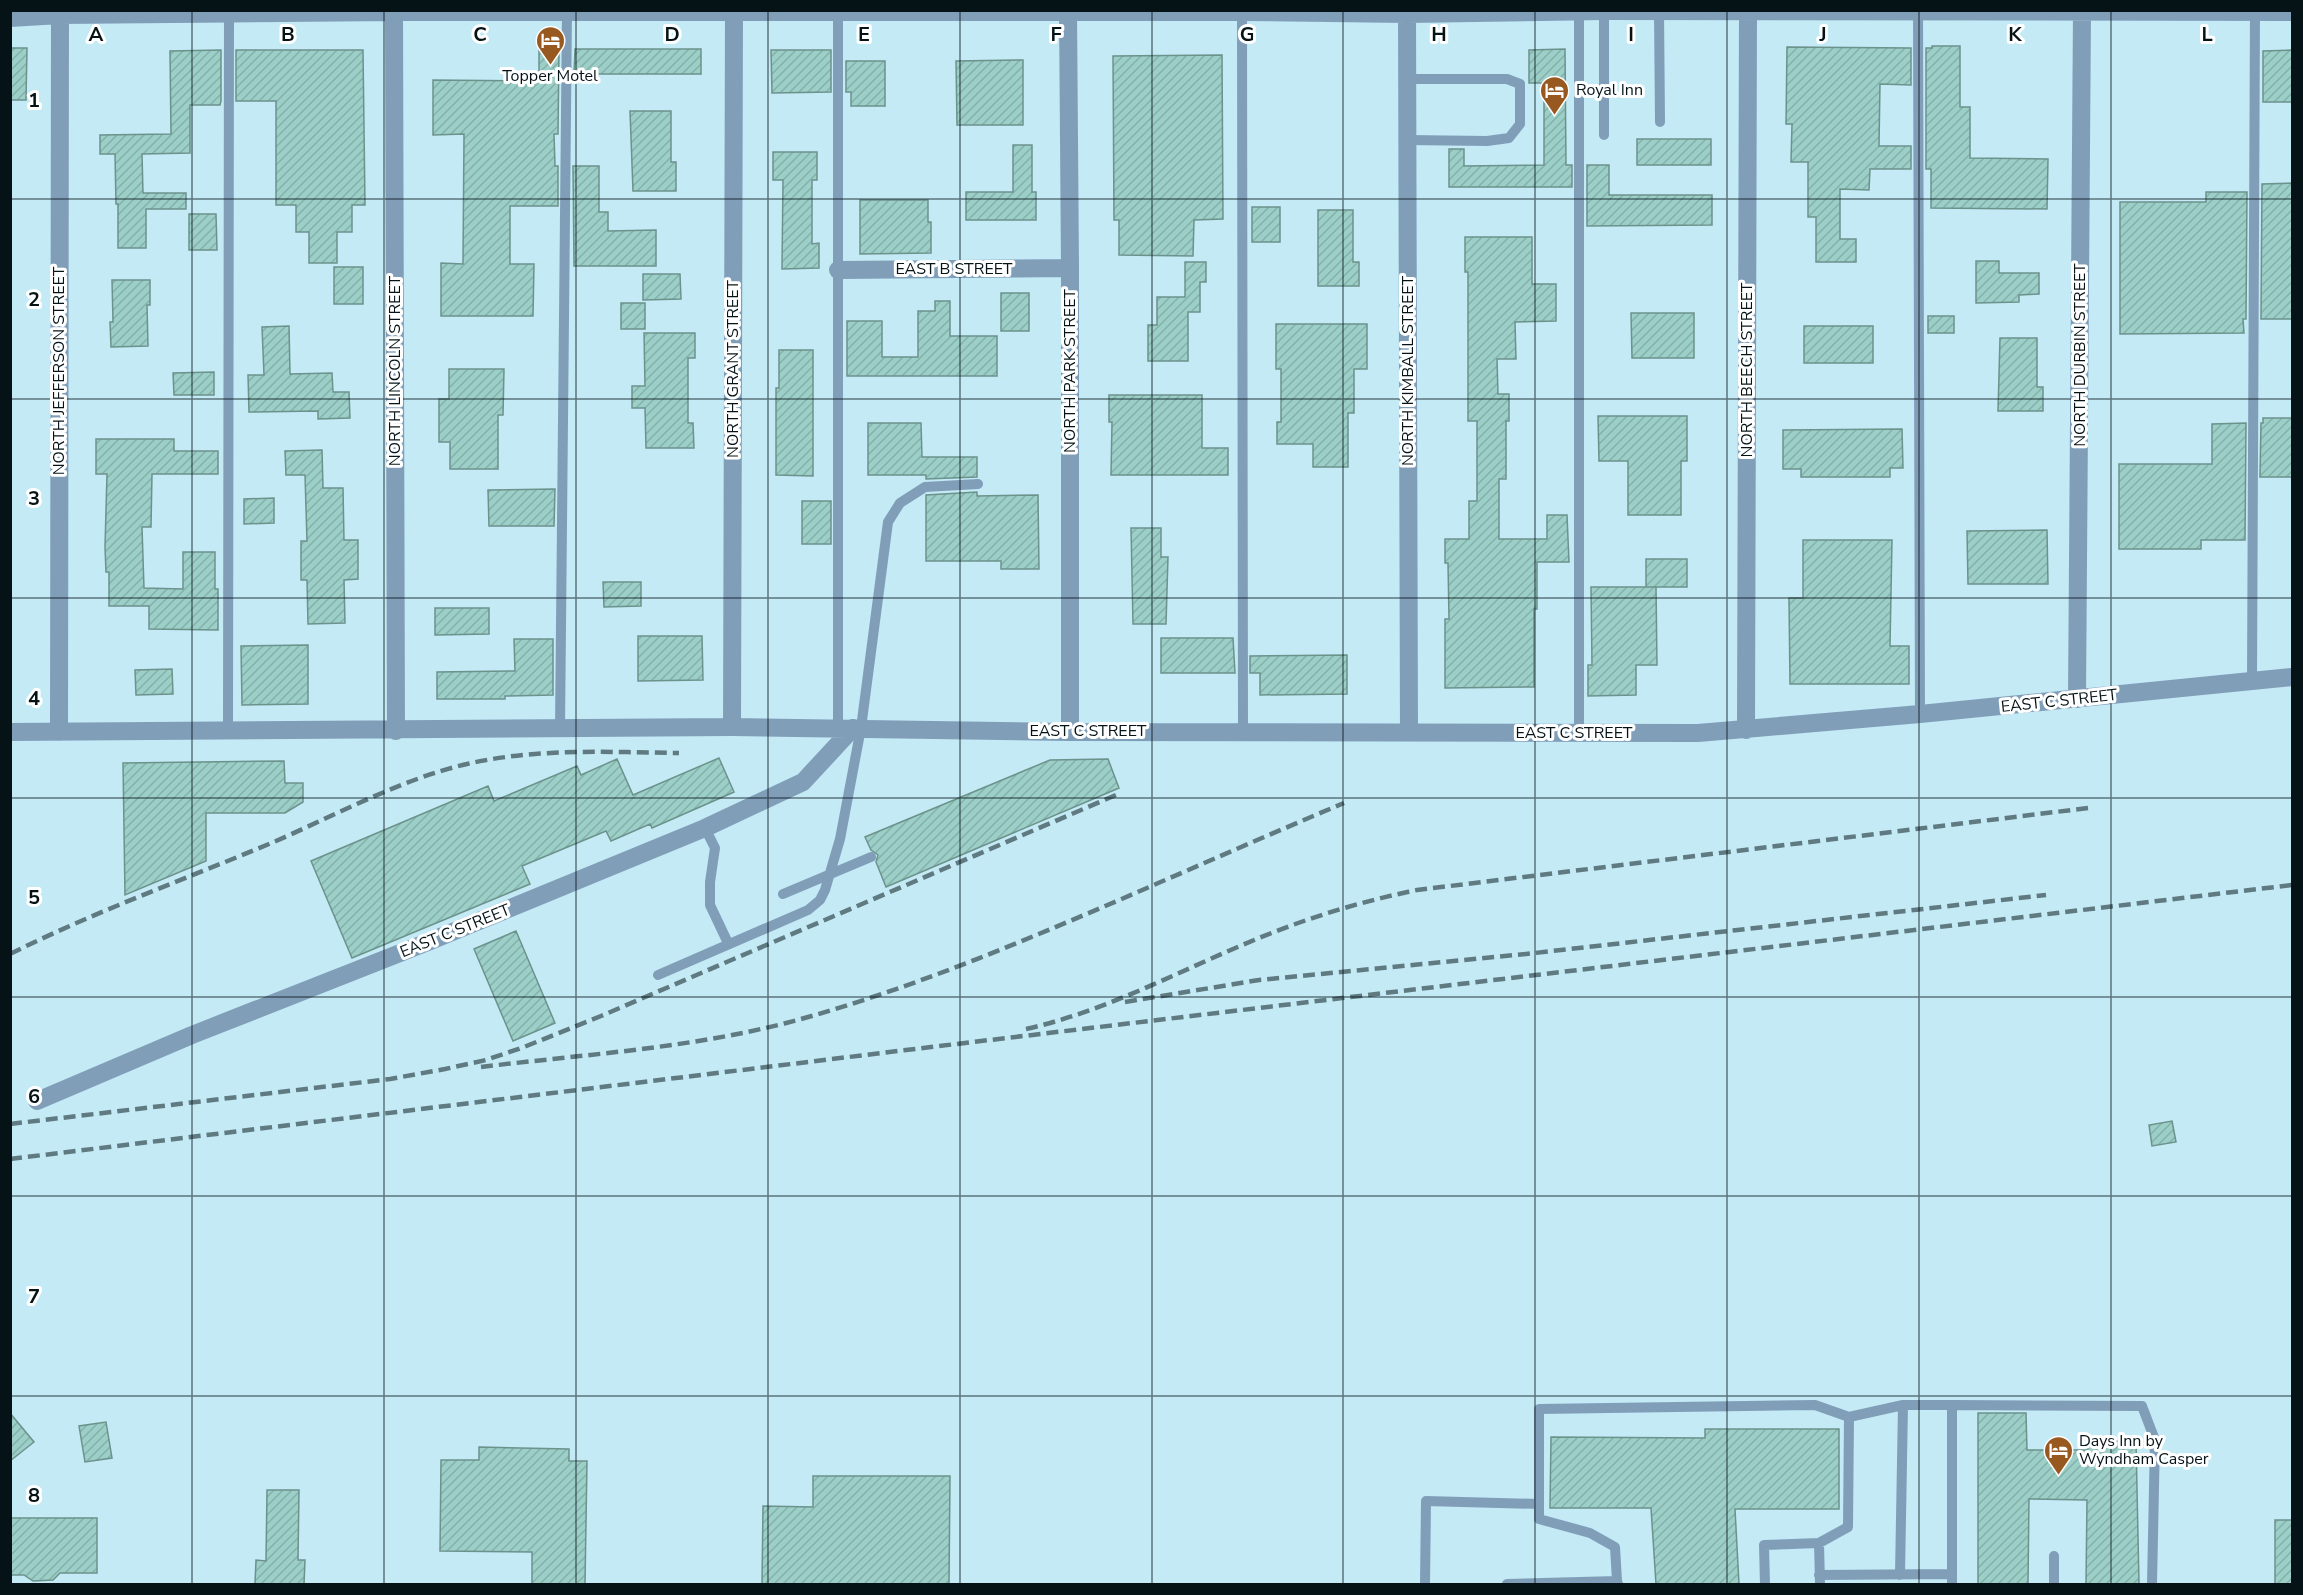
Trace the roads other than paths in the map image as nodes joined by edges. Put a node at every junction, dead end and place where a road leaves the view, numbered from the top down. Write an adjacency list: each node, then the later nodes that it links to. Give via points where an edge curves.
1 (394, 11): 9 (street); 10 (street); 35 (street, NORTH LINCOLN STREET)
2 (1242, 11): 13 (street); 14 (street); 36 (lane)
3 (1580, 11): 4 (street); 14 (street); 41 (lane)
4 (1604, 11): 5 (street); 21 (lane)
5 (1659, 11): 6 (street); 20 (lane)
6 (1748, 11): 15 (street); 34 (street, NORTH BEECH STREET)
7 (2082, 11): 8 (street); 15 (street); 28 (street, NORTH DURBIN STREET)
8 (2254, 11): 16 (street); 27 (lane)
9 (229, 12): 17 (street); 33 (lane)
10 (567, 12): 11 (street); 32 (lane)
11 (734, 12): 12 (street); 30 (street, NORTH GRANT STREET)
12 (838, 12): 13 (street); 24 (lane)
13 (1068, 12): 23 (street, NORTH PARK STREET)
14 (1407, 12): 19 (street, NORTH KIMBALL STREET)
15 (1918, 12): 29 (lane)
16 (2292, 12)
17 (60, 13): 18 (street); 38 (street, NORTH JEFFERSON STREET)
18 (10, 18)
19 (1407, 79): 22 (street, NORTH KIMBALL STREET); 22 (lane, via 1507,79 1520,84 1520,124 1509,138)
20 (1660, 122)
21 (1604, 135)
22 (1407, 140): 40 (street, NORTH KIMBALL STREET)
23 (1070, 268): 24 (street, EAST B STREET); 39 (street, NORTH PARK STREET)
24 (838, 270): 31 (lane)
25 (978, 484): 31 (lane, via 925,487 900,503 888,522)
26 (2292, 677): 27 (street, EAST C STREET)
27 (2252, 682): 28 (street, EAST C STREET)
28 (2077, 699): 29 (street, EAST C STREET)
29 (1920, 714): 34 (street, EAST C STREET)
30 (732, 727): 31 (street, EAST C STREET); 32 (street, EAST C STREET)
31 (850, 728): 39 (street, EAST C STREET); 42 (street, EAST C STREET, via 803,782); 44 (lane, via 840,839)
32 (560, 729): 35 (street, EAST C STREET)
33 (228, 730): 35 (street, EAST C STREET); 38 (street, EAST C STREET)
34 (1746, 730): 41 (street, EAST C STREET)
35 (396, 731)
36 (1243, 731): 39 (street, EAST C STREET); 40 (street, EAST C STREET)
37 (10, 732): 38 (street, EAST C STREET)
38 (59, 732)
39 (1070, 732)
40 (1409, 732): 41 (street, EAST C STREET)
41 (1579, 733)
42 (705, 828): 46 (lane, via 715,848 710,904); 48 (street, EAST C STREET)
43 (871, 857): 44 (lane)
44 (830, 874): 45 (lane); 46 (lane, via 820,900 808,910)
45 (783, 894)
46 (728, 943): 47 (lane)
47 (658, 975)
48 (37, 1101)
49 (1903, 1405): 50 (lane); 51 (lane); 55 (lane)
50 (1952, 1405): 56 (lane); 63 (lane, via 2142,1407 2156,1440)
51 (1849, 1417): 52 (lane, via 1815,1405 1539,1409); 53 (lane, via 1848,1527)
52 (1539, 1504): 58 (lane, via 1539,1519 1590,1533 1615,1547); 59 (lane, via 1426,1501)
53 (1819, 1543): 57 (lane); 61 (lane, via 1764,1545)
54 (2054, 1556): 62 (lane)
55 (1900, 1575): 56 (lane); 57 (lane)
56 (1952, 1579)
57 (1820, 1580)
58 (1617, 1583): 60 (lane)
59 (1425, 1584)
60 (1507, 1584)
61 (1766, 1584)
62 (2054, 1584)
63 (2152, 1584)

